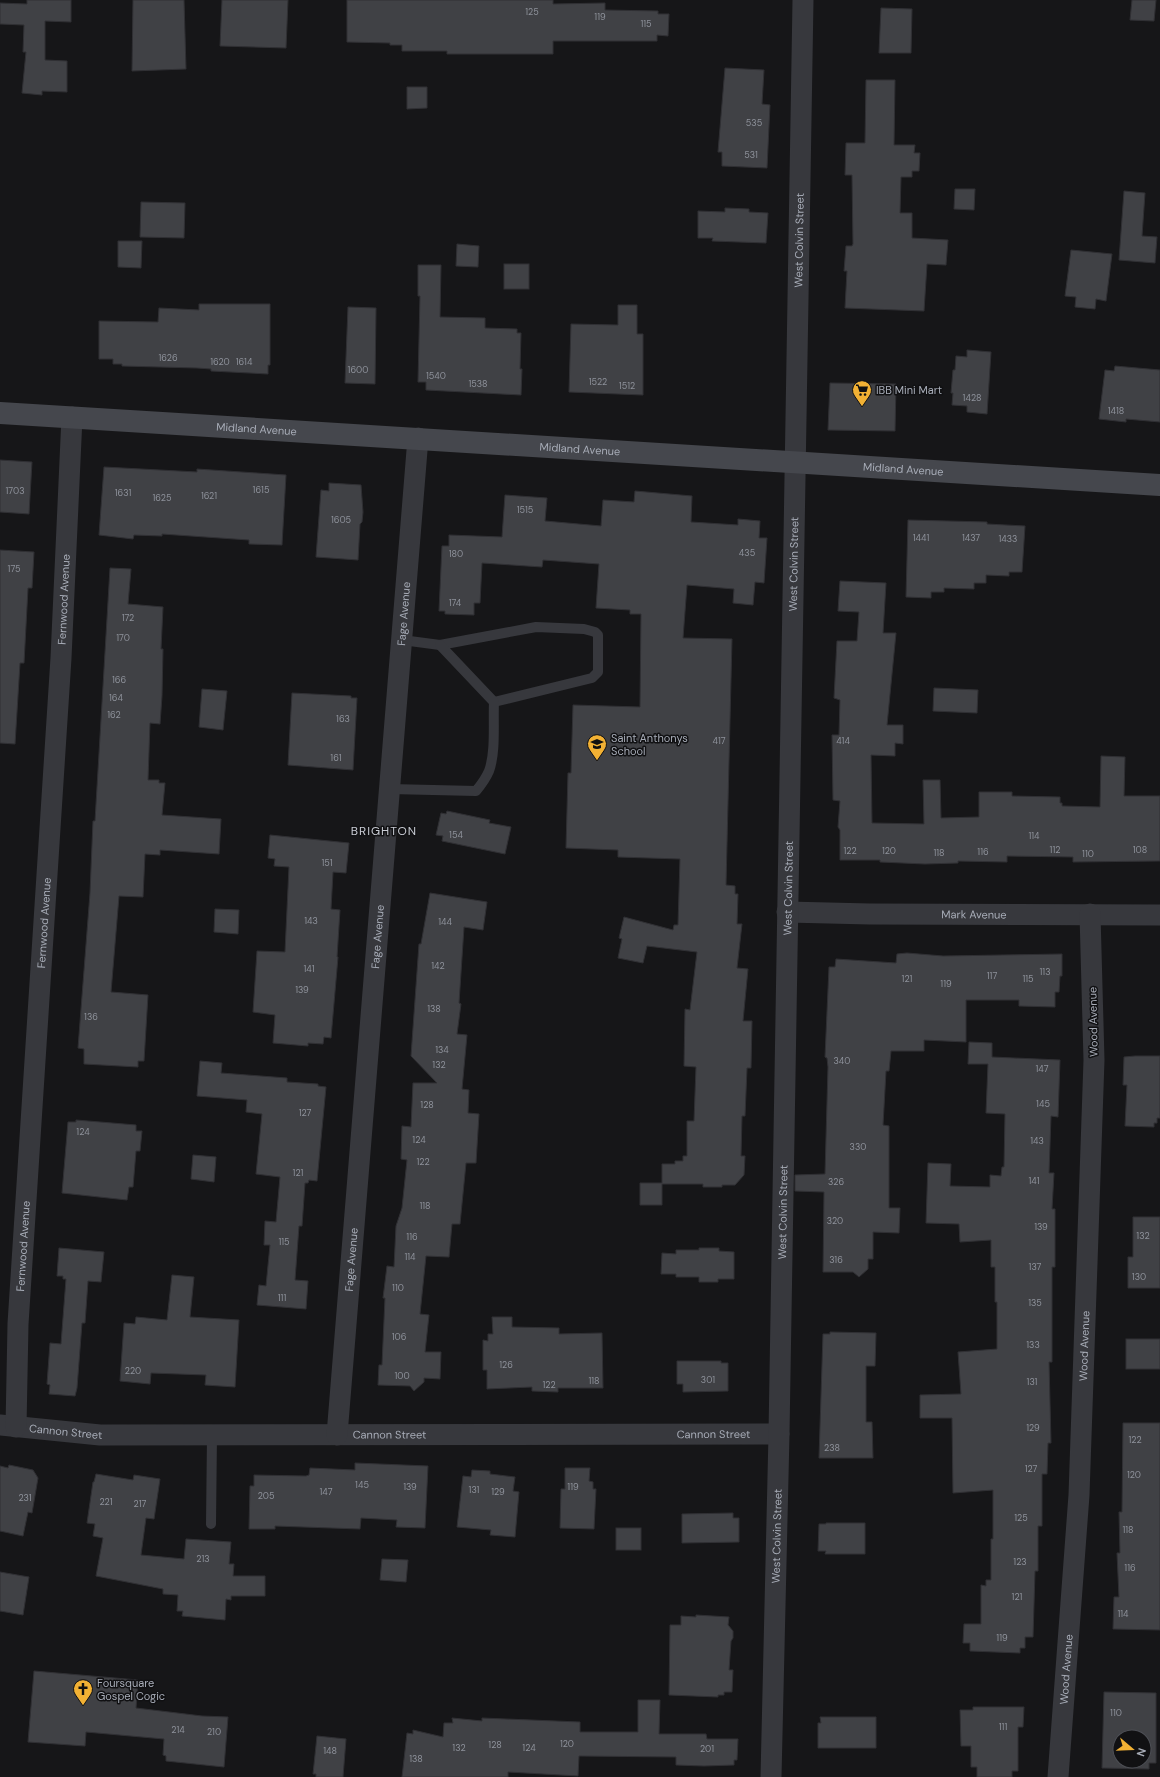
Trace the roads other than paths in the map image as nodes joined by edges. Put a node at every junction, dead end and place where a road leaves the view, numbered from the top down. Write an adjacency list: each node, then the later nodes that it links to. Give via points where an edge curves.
1 (803, 0): 5 (street, West Colvin Street)
2 (0, 413): 3 (street, Midland Avenue)
3 (72, 417): 4 (street, Midland Avenue); 14 (street, Fernwood Avenue, via 61,658 18,1324)
4 (418, 438): 5 (street, Midland Avenue); 7 (street, Fage Avenue)
5 (796, 463): 6 (street, Midland Avenue); 11 (street, West Colvin Street)
6 (1160, 485)
7 (402, 640): 8 (lane); 10 (street, Fage Avenue)
8 (440, 645): 9 (lane); 9 (lane, via 536,627 584,629 598,635 598,672 592,678)
9 (494, 702): 10 (lane, via 491,764 485,780 476,791)
10 (390, 789): 17 (street, Fage Avenue)
11 (787, 912): 12 (street, Mark Avenue); 15 (street, West Colvin Street)
12 (1090, 914): 13 (street, Mark Avenue); 20 (street, Wood Avenue, via 1094,1060 1079,1488)
13 (1160, 915)
14 (8, 1426): 16 (street, Cannon Street, via 100,1435)
15 (779, 1434): 17 (street, Cannon Street); 19 (street, West Colvin Street)
16 (212, 1435): 17 (street, Cannon Street); 18 (lane)
17 (337, 1435)
18 (211, 1524)
19 (771, 1777)
20 (1058, 1777)

